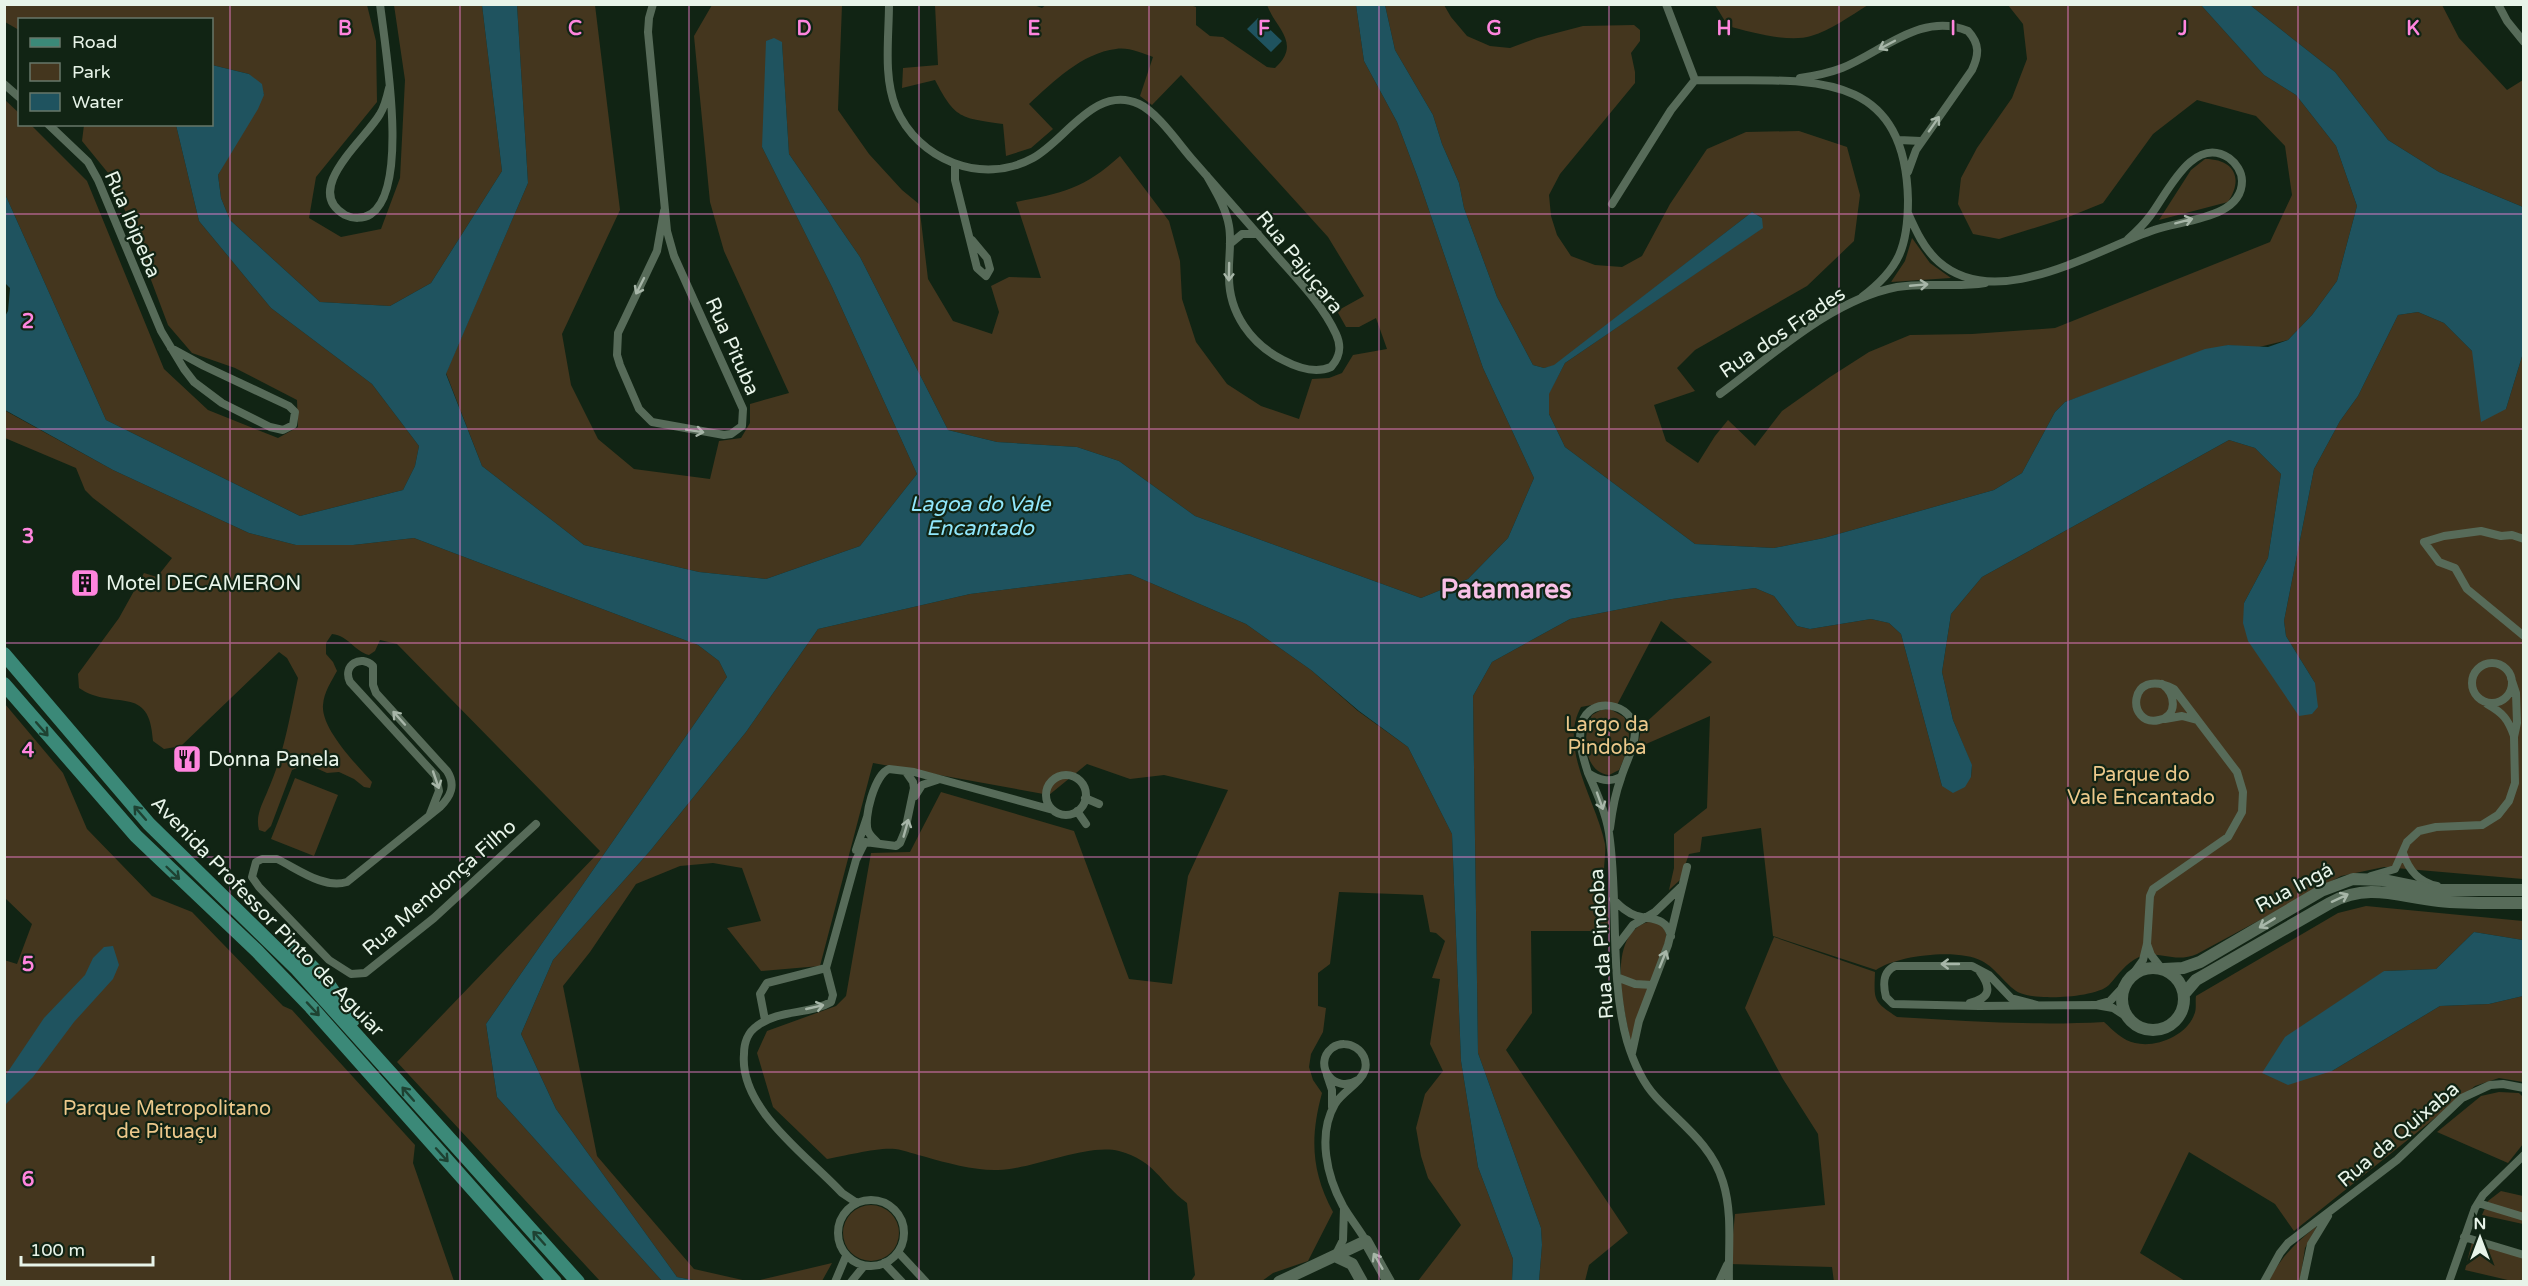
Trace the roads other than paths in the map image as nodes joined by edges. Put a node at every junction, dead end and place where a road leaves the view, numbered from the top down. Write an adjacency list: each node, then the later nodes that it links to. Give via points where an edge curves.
1 (380, 4): 11 (street)
2 (653, 4): 21 (street, Rua Pituba, via 648,32)
3 (888, 4): 17 (street, Rua Pajuçara, via 889,77 896,108 926,147)
4 (1666, 4): 8 (street)
5 (2498, 4): 6 (street)
6 (2523, 42)
7 (1841, 69): 9 (street); 12 (street); 16 (street, one-way to 7, via 1977,60 1977,44 1968,31 1949,26 1920,28)
8 (1695, 80): 9 (street); 20 (street, via 1671,110)
9 (1788, 81): 12 (street)
10 (4, 84): 13 (street)
11 (389, 88): 11 (street, via 393,138 383,200 368,216 350,218 330,200 330,181 380,115)
12 (1843, 89): 15 (street, via 1873,106)
13 (18, 96)
14 (50, 126): 39 (street, Rua Ibipeba, via 88,162 98,180)
15 (1899, 140): 16 (street); 18 (street)
16 (1921, 141): 18 (street)
17 (955, 166): 19 (street, Rua Pajuçara, via 990,169 1020,164 1044,152 1097,105 1120,100 1141,104 1150,111); 29 (street, via 955,180)
18 (1907, 175): 22 (street)
19 (1207, 176): 25 (street, Rua Pajuçara); 30 (street, Rua Pajuçara, via 1226,214)
20 (1612, 204)
21 (664, 211): 31 (street, Rua Pituba); 32 (street, Rua Pituba)
22 (1908, 213): 26 (street); 27 (street, Rua dos Frades)
23 (2150, 217): 24 (street); 24 (street, Rua dos Frades, one-way to 23, via 2231,206 2241,187 2237,167 2221,154 2199,155 2183,170); 28 (street, Rua dos Frades)
24 (2157, 229): 28 (street, Rua dos Frades)
25 (1258, 234): 30 (street, via 1242,234); 30 (street, Rua Pajuçara, one-way to 25, via 1230,292 1244,328 1265,350 1288,363 1314,371 1331,367 1340,353 1337,335 1311,295)
26 (1918, 236): 27 (street, via 1911,234); 33 (street, via 1939,263)
27 (1905, 238): 34 (street, Rua dos Frades, via 1896,265)
28 (2128, 239): 35 (street, Rua dos Frades, via 2058,269)
29 (972, 240)
30 (1230, 244)
31 (674, 256): 32 (street); 32 (street, Rua Pituba, one-way to 31, via 618,333 617,355 639,409 659,425 731,434 742,426 743,409)
32 (655, 257)
33 (1956, 272): 35 (street); 36 (street)
34 (1885, 279): 37 (street); 38 (street, Rua dos Frades)
35 (1995, 282): 36 (street, Rua dos Frades)
36 (1953, 284): 37 (street, Rua dos Frades, one-way to 36)
37 (1891, 289): 38 (street, Rua dos Frades)
38 (1862, 297): 40 (street, Rua dos Frades, via 1825,317)
39 (171, 348): 39 (street, Rua Ibipeba, via 194,382 208,393 270,427 284,430 293,425 295,412 289,406)
40 (1720, 394)
41 (2523, 539): 42 (street, via 2481,531 2424,542 2439,562 2455,568 2467,589)
42 (2523, 636)
43 (4, 654): 81 (main road, Avenida Professor Pinto de Aguiar, one-way to 43, via 149,824)
44 (2511, 678): 47 (street, via 2512,686 2504,699 2497,703); 47 (street, via 2503,666 2496,664 2476,670 2472,690); 50 (street, via 2516,693)
45 (4, 684): 85 (main road, Avenida Professor Pinto de Aguiar, one-way to 85, via 136,836)
46 (2162, 684): 48 (street, via 2174,699 2171,711); 48 (street, via 2144,686 2135,702 2144,718); 49 (street, via 2174,689)
47 (2481, 701): 50 (street, via 2503,713)
48 (2162, 720): 49 (street, via 2182,716)
49 (2197, 720): 78 (street, via 2237,772 2243,792 2242,812 2228,837 2153,889)
50 (2514, 737): 66 (street, via 2515,783 2503,810 2482,825 2419,831 2407,842)
51 (906, 772): 54 (street); 56 (street, via 913,782); 61 (street, via 889,769 881,773)
52 (1588, 773): 53 (street, via 1609,781); 53 (street, Rua da Pindoba, via 1581,747 1582,723 1597,707 1613,706 1627,713 1635,728); 64 (street, Rua da Pindoba, one-way to 64)
53 (1621, 777): 64 (street, Rua da Pindoba)
54 (938, 780): 56 (street, via 922,785); 58 (street)
55 (1085, 798): 57 (street); 58 (street, via 1078,779 1059,776 1046,791); 59 (street)
56 (913, 799): 65 (street, one-way to 56, via 900,843)
57 (1099, 804)
58 (1053, 810): 59 (street, via 1068,814)
59 (1077, 811): 63 (street)
60 (430, 814): 60 (street, one-way to 60, via 449,795 451,778 376,693 373,666 357,661 349,668 350,682 436,776 439,791); 76 (street, Rua Mendonça Filho, via 356,877 338,885 277,859 256,862 252,871 255,883)
61 (868, 815): 65 (street, via 868,831); 67 (street, via 862,825)
62 (536, 824): 80 (street, Rua Mendonça Filho, via 372,969 351,974)
63 (1086, 824)
64 (1609, 831): 73 (street, Rua da Pindoba)
65 (878, 843): 67 (street, via 865,842)
66 (2403, 853): 69 (street, via 2391,871); 71 (street, via 2416,876)
67 (856, 860): 83 (street)
68 (1688, 867): 70 (street)
69 (2353, 879): 71 (street, Rua Ingá); 86 (street, Rua Ingá, one-way to 86, via 2321,891 2200,962)
70 (1683, 885): 75 (street); 77 (street)
71 (2454, 890): 72 (street, Rua Ingá)
72 (2523, 890)
73 (1613, 898): 75 (street, via 1627,911); 79 (street, Rua da Pindoba)
74 (2523, 903): 91 (street, Rua Ingá, one-way to 74, via 2196,980 2352,893 2376,891 2446,902)
75 (1648, 917): 77 (street, via 1666,925); 79 (street, via 1633,925)
76 (306, 936): 80 (street, Rua Mendonça Filho); 81 (street)
77 (1671, 936): 89 (street, one-way to 77)
78 (2147, 944): 86 (street); 87 (street, via 2143,960)
79 (1617, 946): 88 (street, Rua da Pindoba)
80 (319, 949): 82 (street)
81 (290, 954): 82 (main road); 85 (street); 98 (main road, Avenida Professor Pinto de Aguiar)
82 (306, 961): 98 (main road, via 332,989)
83 (826, 968): 96 (street, via 766,983 760,994); 96 (street, one-way to 83, via 831,1002)
84 (1977, 968): 92 (street, via 1987,982 1987,994); 92 (street, one-way to 92, via 1966,964 1902,965 1890,968 1885,976 1886,997 1893,1004); 93 (street, via 2011,998)
85 (274, 969): 120 (main road, Avenida Professor Pinto de Aguiar, one-way to 120)
86 (2163, 969): 87 (street, via 2147,968); 91 (street, via 2177,979)
87 (2133, 974): 90 (street)
88 (1619, 978): 89 (street); 97 (street, Rua da Pindoba, via 1622,1021)
89 (1652, 985): 97 (street)
90 (2124, 986): 94 (street, via 2110,1001); 95 (street, via 2122,1006)
91 (2184, 994): 95 (street, via 2178,1018 2165,1028 2140,1028)
92 (1964, 1005): 93 (street)
93 (2037, 1005): 94 (street)
94 (2096, 1005): 95 (street, via 2113,1008)
95 (2127, 1017)
96 (765, 1020): 104 (street, via 746,1041 743,1062 751,1093 764,1113)
97 (1632, 1054): 117 (street, Rua da Pindoba, via 1654,1095 1703,1145 1723,1181 1728,1211)
98 (379, 1059): 121 (main road, Avenida Professor Pinto de Aguiar, one-way to 98)
99 (1326, 1072): 100 (street, via 1340,1084); 100 (street, via 1328,1052 1347,1044 1359,1049 1365,1061); 102 (street, via 1332,1089)
100 (1358, 1080): 102 (street)
101 (2523, 1088): 108 (street, Rua da Quixaba, via 2490,1085 2462,1098 2397,1160)
102 (1332, 1109): 107 (street, via 1327,1162)
103 (2523, 1155): 106 (street)
104 (842, 1193): 105 (street); 110 (street)
105 (857, 1203): 110 (street); 113 (street, via 882,1202 897,1213 904,1230)
106 (2478, 1203): 109 (street); 111 (street)
107 (1344, 1208): 112 (street); 116 (street, via 1343,1240)
108 (2332, 1210): 131 (street, Rua da Quixaba, via 2288,1243); 132 (street, Rua da Quixaba, via 2311,1244)
109 (2523, 1217)
110 (840, 1219): 115 (street, via 838,1238)
111 (2464, 1237): 114 (street); 133 (street)
112 (1366, 1241): 116 (street); 128 (street, one-way to 112)
113 (898, 1252): 118 (street); 125 (street)
114 (2523, 1255)
115 (846, 1256): 119 (street); 122 (street)
116 (1335, 1256): 126 (street); 127 (street, via 1352,1264)
117 (1728, 1262): 129 (street); 130 (street, Rua da Pindoba)
118 (884, 1263): 119 (street); 124 (street)
119 (864, 1266): 123 (street)
120 (555, 1281)
121 (579, 1281)
122 (835, 1281)
123 (851, 1281)
124 (902, 1281)
125 (926, 1281)
126 (1278, 1281)
127 (1362, 1281)
128 (1389, 1281)
129 (1719, 1281)
130 (1729, 1281)
131 (2264, 1281)
132 (2303, 1281)
133 (2449, 1281)

